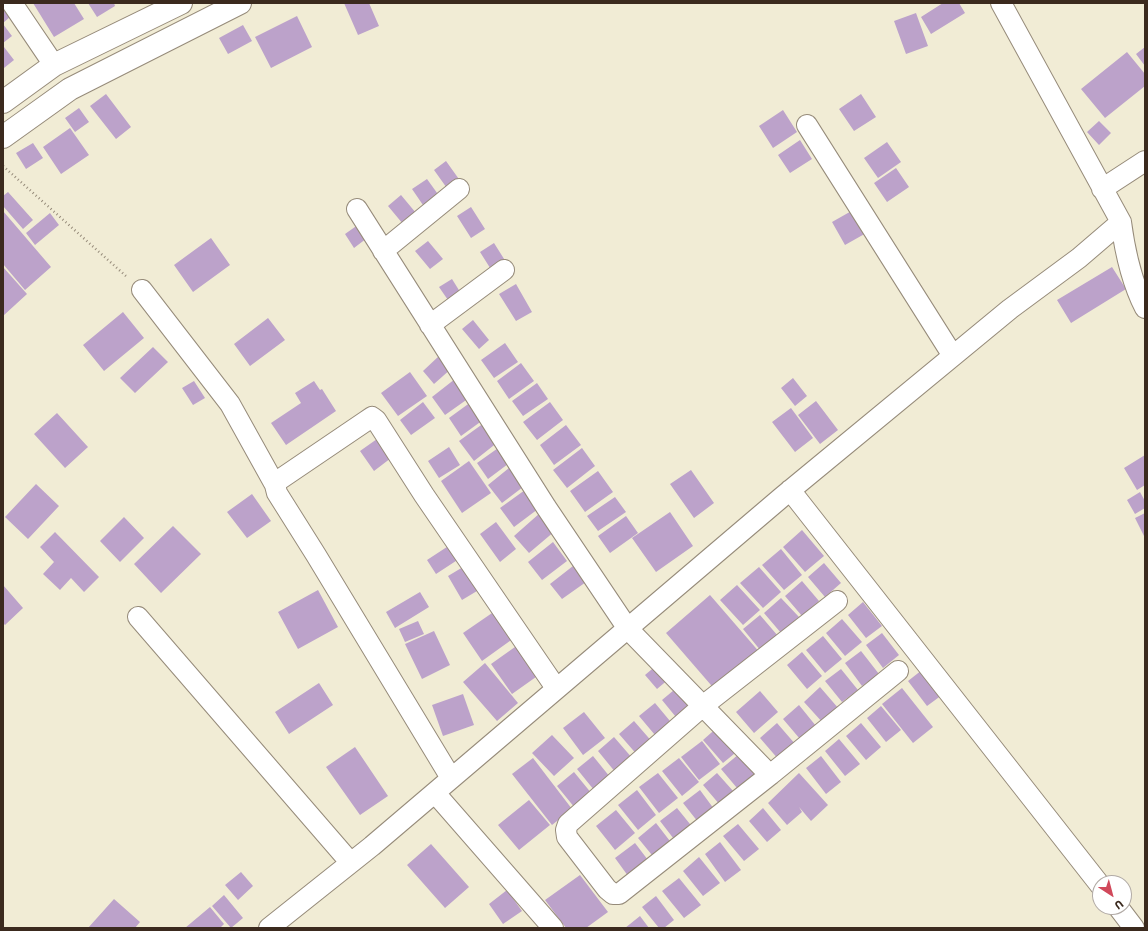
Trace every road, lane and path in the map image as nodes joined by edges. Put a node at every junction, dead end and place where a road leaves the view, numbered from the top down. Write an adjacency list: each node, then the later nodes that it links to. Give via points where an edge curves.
1 (12, 3): 5 (street)
2 (181, 3): 5 (highway)
3 (240, 3): 8 (highway, via 70,89)
4 (1001, 3): 12 (street)
5 (54, 65): 6 (highway)
6 (3, 102)
7 (807, 125): 20 (street)
8 (3, 137)
9 (1145, 161): 12 (street)
10 (3, 166): 17 (path)
11 (460, 189): 15 (street)
12 (1102, 189): 14 (street)
13 (357, 209): 15 (street)
14 (1121, 222): 18 (street, via 1131,276); 20 (street)
15 (384, 251): 19 (street)
16 (504, 270): 19 (street)
17 (142, 290): 21 (street, via 230,404)
18 (1145, 308)
19 (430, 325): 25 (street, via 546,507)
20 (953, 356): 22 (street)
21 (275, 485): 27 (street, via 366,421 372,418 376,420); 30 (street, via 277,493)
22 (790, 490): 25 (street); 33 (street)
23 (837, 601): 28 (street)
24 (138, 617): 32 (street)
25 (628, 629): 27 (street); 28 (street)
26 (898, 671): 29 (street)
27 (556, 688): 30 (street)
28 (704, 705): 29 (street); 29 (street, via 568,824 567,837 607,889 613,894 619,894)
29 (770, 775)
30 (450, 778): 31 (street)
31 (435, 793): 32 (street); 36 (street)
32 (350, 862): 35 (street)
33 (1092, 875)
34 (1124, 915): 37 (street)
35 (269, 928)
36 (553, 928)
37 (1134, 928)

